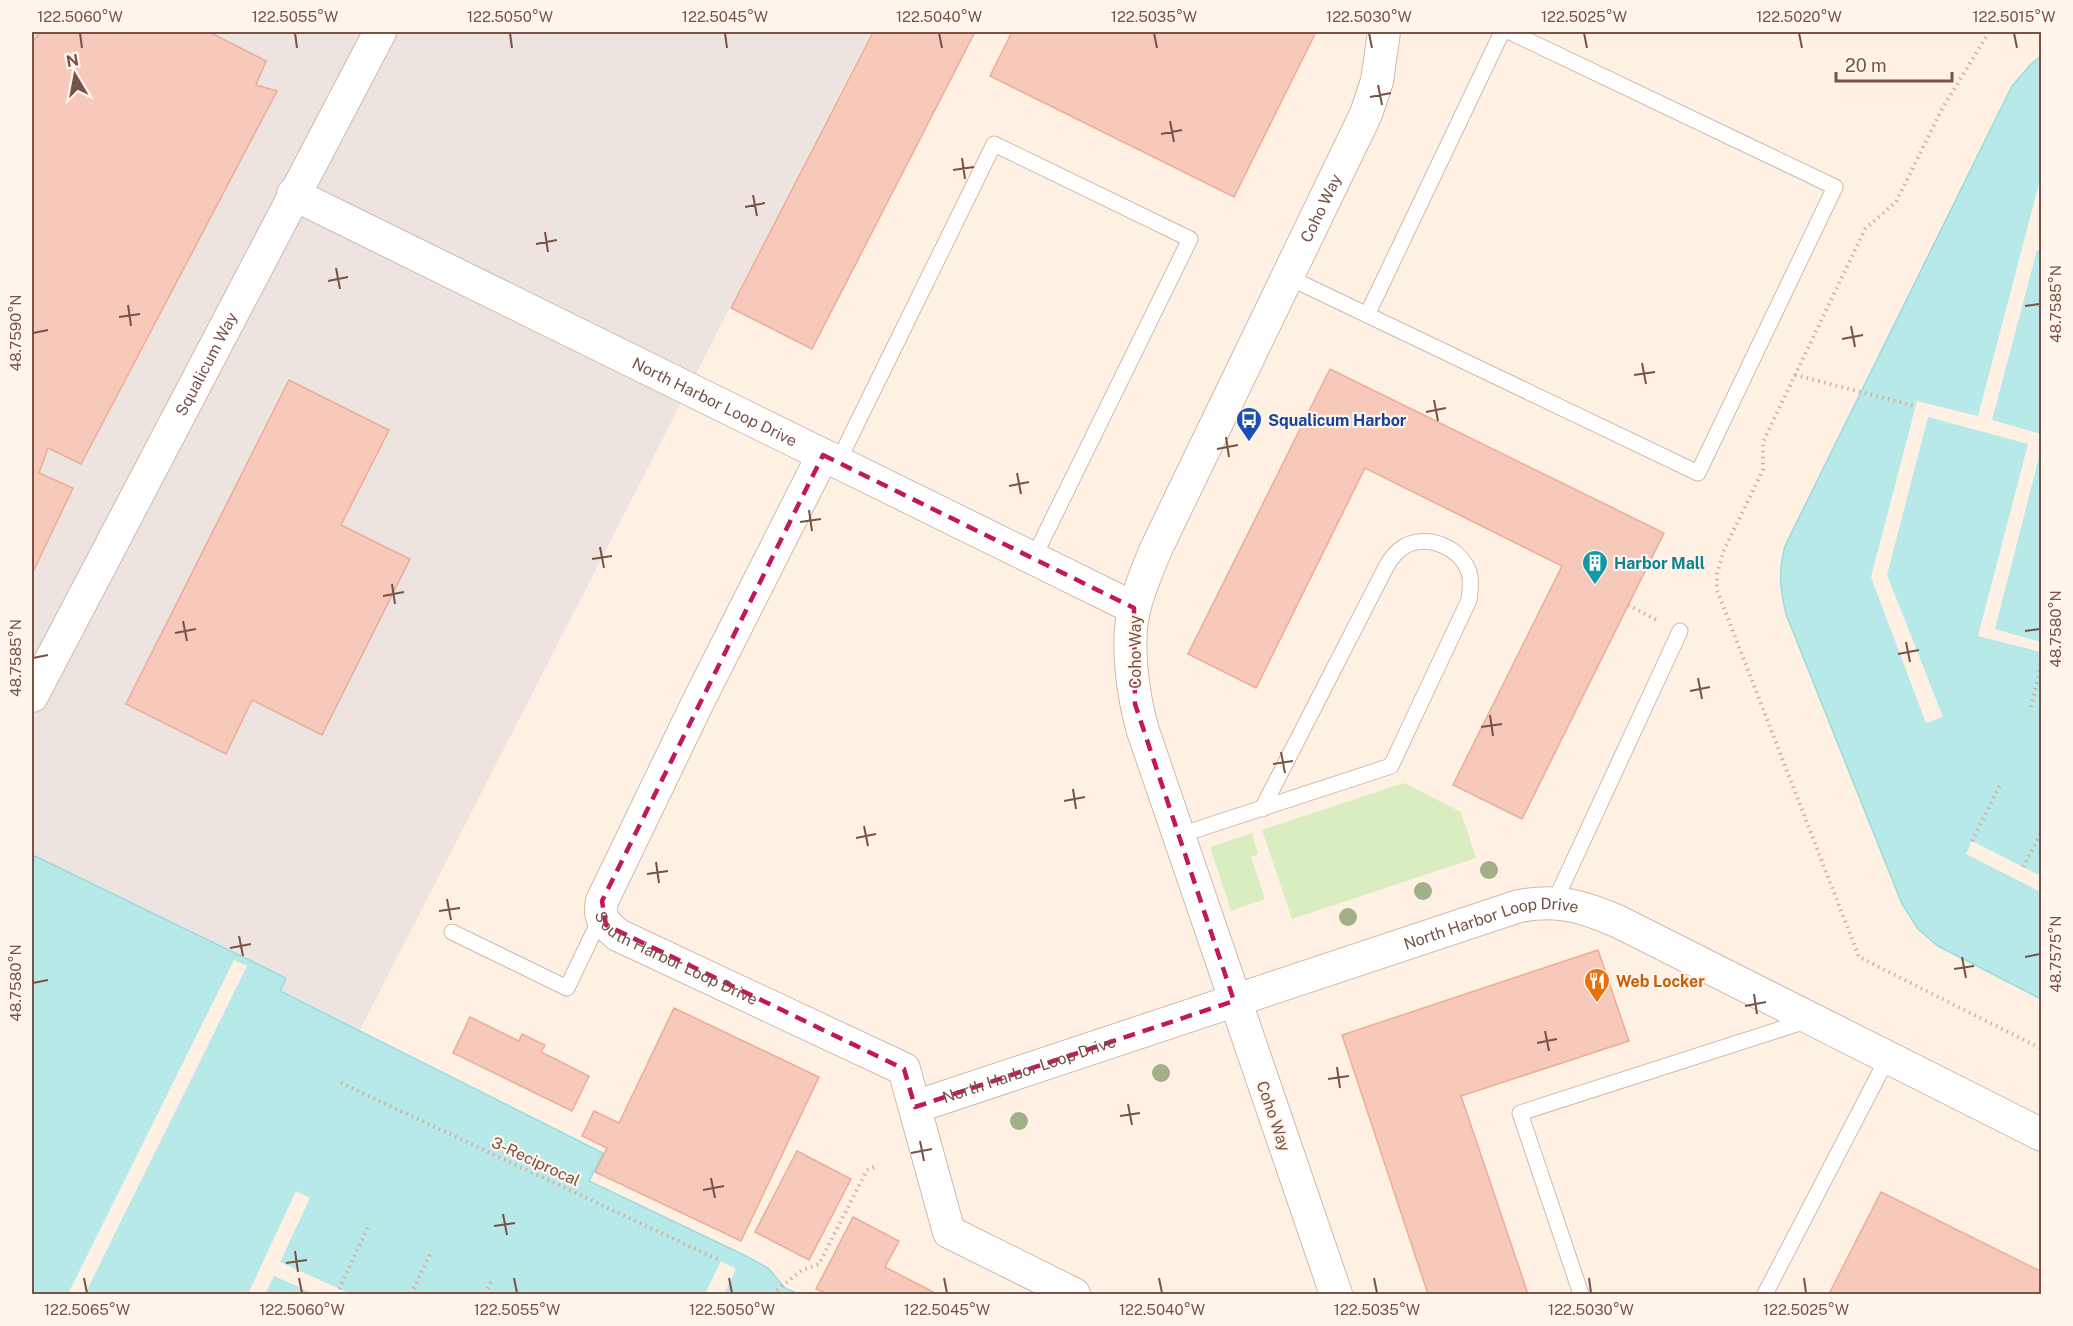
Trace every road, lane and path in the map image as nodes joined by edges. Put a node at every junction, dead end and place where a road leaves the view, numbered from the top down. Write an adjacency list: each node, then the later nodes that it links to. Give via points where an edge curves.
1 (380, 32): 6 (street, Squalicum Way)
2 (1384, 32): 7 (street, Coho Way, via 1377,81 1366,114)
3 (1502, 32): 8 (lane)
4 (1510, 32): 8 (lane, via 1835,187 1698,473)
5 (1989, 32): 9 (path, via 1942,109 1896,202 1865,229)
6 (294, 194): 11 (street, North Harbor Loop Drive); 16 (street, Squalicum Way)
7 (1288, 277): 8 (lane); 13 (street, Coho Way, via 1155,549)
8 (1367, 315)
9 (1795, 375): 10 (path); 29 (path, via 1763,442 1763,470 1724,552 1717,574 1721,605 1859,957)
10 (1915, 406)
11 (831, 459): 12 (street, North Harbor Loop Drive); 12 (lane, via 994,144 1190,239); 25 (street, South Harbor Loop Drive, via 699,700 608,890)
12 (1034, 559): 13 (street, North Harbor Loop Drive)
13 (1134, 609): 21 (street, Coho Way, via 1135,704)
14 (1680, 631): 24 (lane)
15 (2042, 662): 17 (path)
16 (32, 696)
17 (2031, 707)
18 (2001, 783): 22 (path)
19 (1262, 809): 19 (lane, via 1391,766 1469,600 1468,571 1450,548 1436,542 1421,542 1394,554); 21 (lane)
20 (2042, 831): 23 (path)
21 (1177, 836): 27 (street, Coho Way)
22 (1972, 841)
23 (2023, 867)
24 (1554, 903): 27 (street, North Harbor Loop Drive, via 1519,906); 28 (street, North Harbor Loop Drive, via 1592,910 1617,921)
25 (601, 917): 26 (lane, via 567,988); 32 (street, South Harbor Loop Drive, via 618,935 904,1069)
26 (452, 932)
27 (1234, 1001): 32 (street, North Harbor Loop Drive); 44 (street, Coho Way)
28 (1812, 1019): 30 (street, North Harbor Loop Drive); 45 (lane, via 1520,1113)
29 (2042, 1049)
30 (1888, 1058): 33 (street, North Harbor Loop Drive); 46 (lane)
31 (341, 1083): 37 (path, 3-Reciprocal)
32 (915, 1107): 43 (street, South Harbor Loop Drive, via 949,1232)
33 (2042, 1135)
34 (878, 1166): 42 (path, via 867,1170 819,1264 802,1270)
35 (369, 1225): 39 (path)
36 (430, 1254): 40 (path)
37 (721, 1261)
38 (491, 1282): 41 (path)
39 (339, 1289)
40 (411, 1294)
41 (485, 1294)
42 (772, 1294)
43 (1074, 1294)
44 (1336, 1294)
45 (1581, 1294)
46 (1765, 1294)

